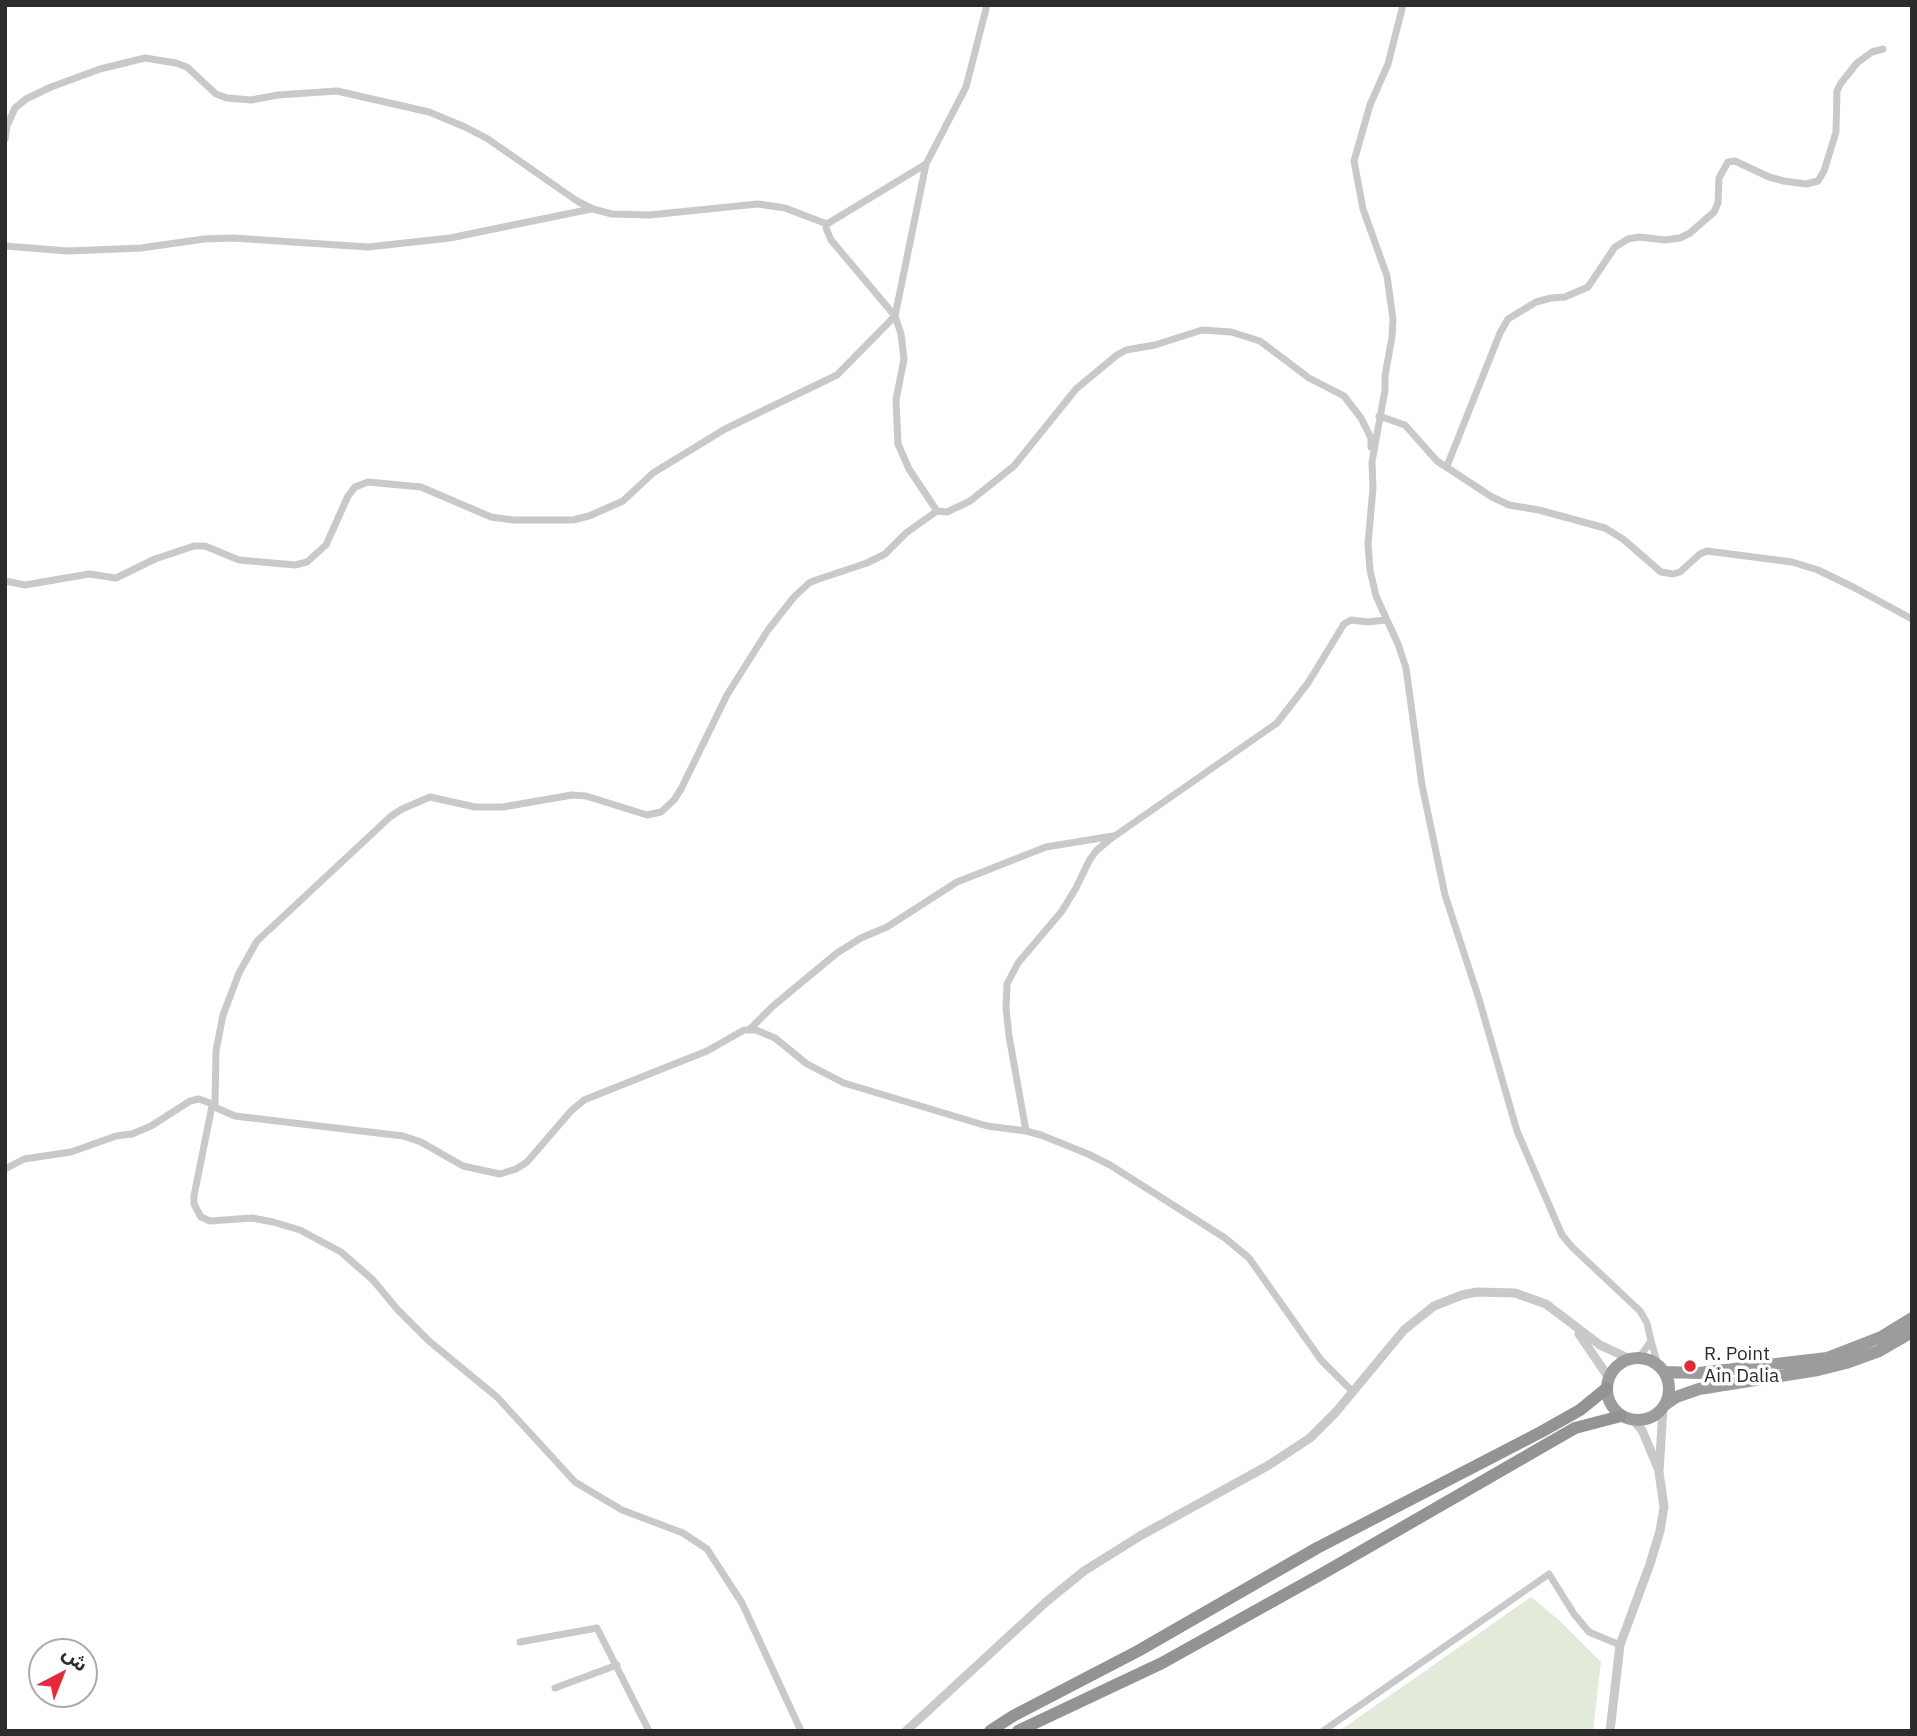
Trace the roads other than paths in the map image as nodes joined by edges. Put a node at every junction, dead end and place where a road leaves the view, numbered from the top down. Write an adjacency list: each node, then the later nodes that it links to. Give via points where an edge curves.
1 (987, 5): 5 (street, via 966,87)
2 (1403, 5): 10 (street, via 1354,161 1363,209 1383,259 1391,295 1392,337)
3 (1882, 49): 12 (street, via 1857,63 1837,91 1836,132 1818,181 1784,181 1728,162 1719,178 1714,212 1690,233 1680,238 1628,239 1615,247 1588,287 1536,302 1508,319)
4 (5, 139): 6 (street, via 15,108 26,99 100,69 145,58 187,67 216,94 227,98 251,100 337,91 429,113 488,139)
5 (926, 164): 7 (street); 9 (street)
6 (593, 209): 7 (street, via 649,215 758,204 785,208); 8 (street, via 460,236 368,247 233,238 141,248)
7 (827, 224): 9 (street, via 831,240)
8 (5, 246)
9 (895, 316): 13 (street, via 904,359 896,400 898,444); 14 (street, via 837,375 725,429 653,473 623,501 589,516 559,520 492,517 421,487 368,482 348,496 326,545 307,562 239,560 194,546 116,578 89,574 31,585)
10 (1379, 416): 11 (street); 12 (street, via 1405,425 1430,455)
11 (1372, 461): 13 (street, via 1371,438 1344,396 1309,378 1260,341 1202,330 1117,355 1076,389 1014,466 970,501 947,512); 16 (street, via 1370,570)
12 (1447, 466): 15 (street, via 1509,505 1581,520 1613,532 1661,572 1680,572 1707,551 1793,562 1860,590)
13 (937, 511): 19 (street, via 885,554 816,580 794,597 727,695 681,789 660,812 647,815 586,796 503,807 475,807 430,797 390,817 257,941 223,1015)
14 (5, 581)
15 (1912, 619)
16 (1385, 620): 17 (street, via 1344,624 1278,723); 25 (street, via 1406,668 1422,785 1445,895 1517,1131 1562,1235 1640,1311)
17 (1116, 835): 18 (street, via 1046,847 957,882 837,953); 20 (street, via 1096,851 1062,911 1018,963 1007,985 1009,1036)
18 (750, 1029): 19 (street, via 697,1056 584,1100 527,1162 500,1174 463,1166 403,1136 235,1116); 20 (street, via 775,1038 807,1064 844,1083 987,1126)
19 (212, 1106): 21 (street, via 199,1099 190,1101 132,1134 71,1152 24,1159); 38 (street, via 194,1196 201,1217 274,1222 341,1252 373,1279 429,1341 497,1398 575,1482 622,1510 683,1533 707,1549 742,1603)
20 (1026, 1131): 29 (street, via 1110,1165 1236,1246 1258,1268 1321,1360)
21 (5, 1168)
22 (1912, 1318): 27 (highway, via 1881,1337 1827,1357 1699,1373)
23 (1574, 1327): 26 (street, via 1609,1351); 28 (street, via 1596,1356); 29 (street, via 1546,1304 1516,1293 1462,1295 1414,1320)
24 (1912, 1332): 30 (highway, via 1846,1363 1699,1389)
25 (1651, 1341): 26 (street); 27 (street)
26 (1635, 1359): 27 (highway); 28 (highway, via 1614,1369)
27 (1661, 1368): 30 (highway, via 1669,1382)
28 (1608, 1383): 31 (highway, via 1613,1408); 40 (highway, via 1580,1410 1541,1432 1317,1548)
29 (1353, 1392): 39 (street, via 1323,1427 1294,1450 1084,1571)
30 (1664, 1406): 31 (highway, via 1648,1419); 32 (street)
31 (1627, 1418): 32 (street, via 1642,1430); 41 (highway, via 1575,1428 1162,1663)
32 (1659, 1472): 34 (street, via 1664,1507 1660,1531)
33 (520, 1642): 35 (street, via 597,1628)
34 (1620, 1645): 42 (street, via 1589,1632 1549,1574); 43 (street)
35 (617, 1665): 36 (street); 37 (street)
36 (555, 1688)
37 (649, 1731)
38 (800, 1731)
39 (906, 1731)
40 (990, 1731)
41 (1018, 1731)
42 (1323, 1731)
43 (1609, 1731)

